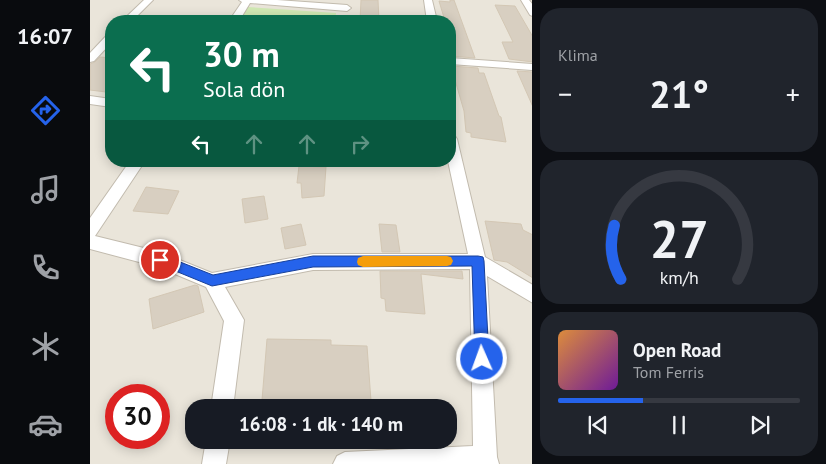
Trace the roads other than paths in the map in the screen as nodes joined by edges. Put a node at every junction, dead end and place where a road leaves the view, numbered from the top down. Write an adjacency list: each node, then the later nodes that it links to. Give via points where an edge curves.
1 (149, 0): 8 (street)
2 (243, 0): 3 (street)
3 (248, 0): 6 (street); 9 (street)
4 (428, 0): 10 (street)
5 (525, 0): 7 (street)
6 (347, 4)
7 (532, 13)
8 (134, 15)
9 (238, 15)
10 (431, 15)
11 (105, 44): 12 (street)
12 (90, 59)
13 (456, 61): 14 (street)
14 (532, 67)
15 (90, 100): 16 (street)
16 (105, 102)
17 (134, 167): 19 (street)
18 (456, 167): 21 (street)
19 (90, 231)
20 (90, 242): 22 (street, via 160,260)
21 (478, 261): 22 (street, via 313,262); 23 (street); 26 (street)
22 (212, 281): 24 (street, via 234,320)
23 (532, 295)
24 (223, 399)
25 (216, 449): 27 (street)
26 (486, 460): 28 (street)
27 (214, 464)
28 (345, 464)

